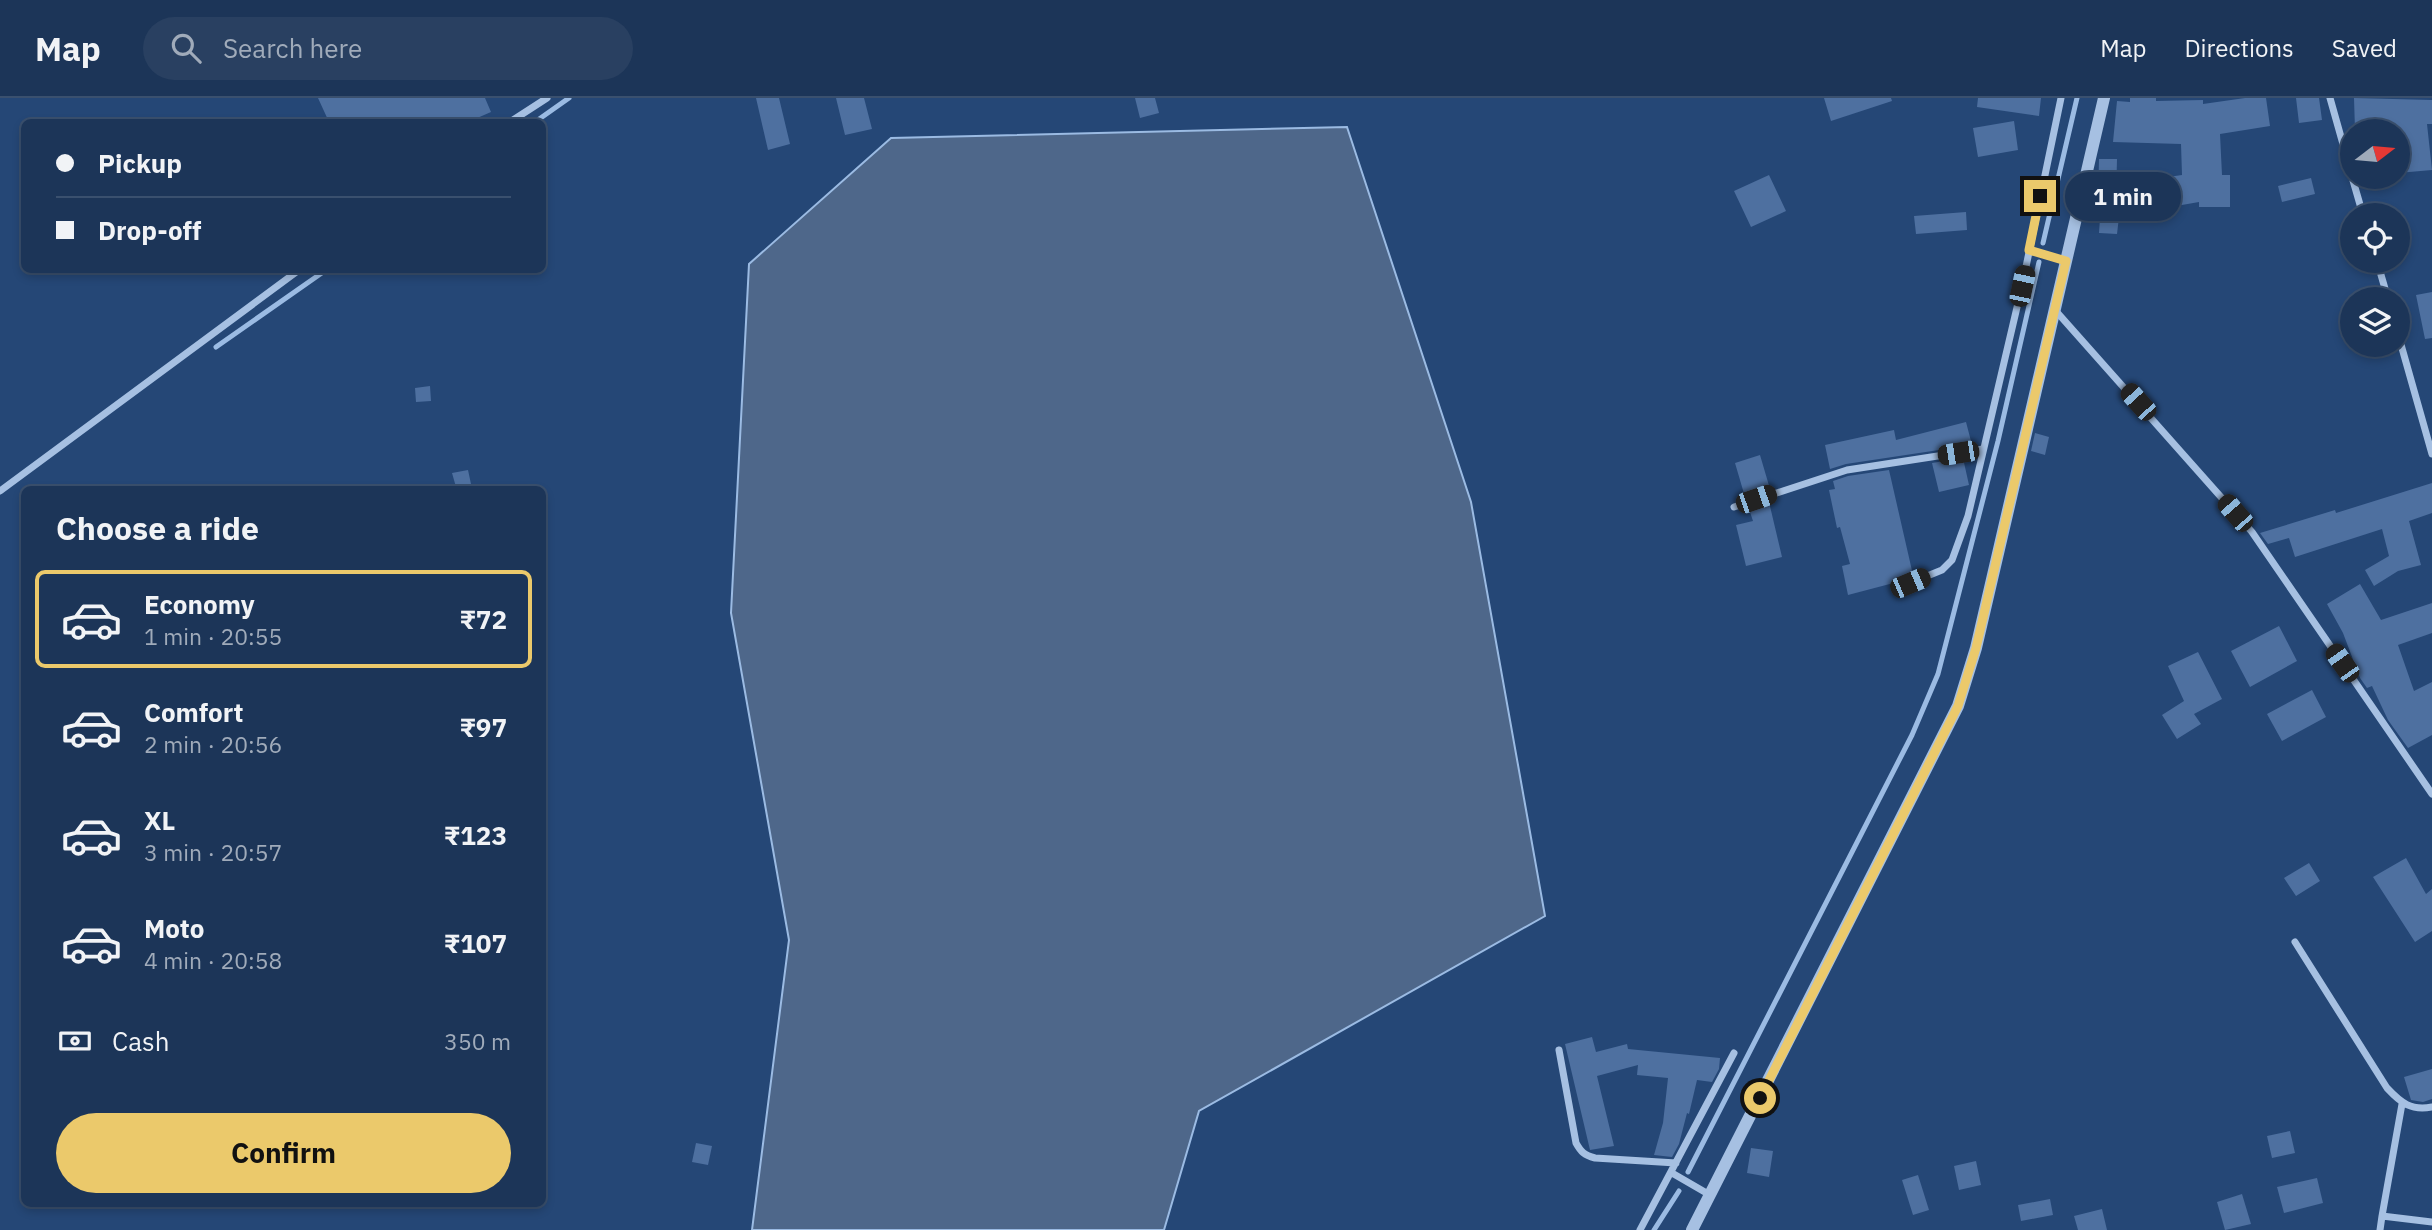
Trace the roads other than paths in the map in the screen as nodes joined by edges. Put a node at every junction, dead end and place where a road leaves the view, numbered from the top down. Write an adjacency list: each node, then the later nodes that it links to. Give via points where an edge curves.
1 (547, 98): 5 (street)
2 (2061, 98): 7 (street)
3 (2104, 98): 8 (street)
4 (2330, 98): 6 (street)
5 (515, 119)
6 (2340, 133)
7 (2029, 250): 8 (street); 12 (street)
8 (2066, 261): 10 (street)
9 (295, 273): 14 (street)
10 (2054, 310): 17 (street, via 2252,532); 25 (street, via 1976,648 1958,706)
11 (2405, 357): 13 (street)
12 (1983, 449): 15 (street, via 1847,470); 16 (street, via 1968,516 1952,560)
13 (2432, 453)
14 (0, 491)
15 (1734, 507)
16 (1910, 583)
17 (2432, 794)
18 (2295, 942): 21 (street, via 2387,1088)
19 (1559, 1051): 23 (street, via 1580,1151 1595,1158)
20 (1734, 1053): 23 (street)
21 (2402, 1104): 22 (street); 26 (street)
22 (2432, 1107)
23 (1676, 1163): 24 (street)
24 (1672, 1173): 25 (street); 28 (street)
25 (1711, 1196): 29 (street)
26 (2382, 1216): 27 (street); 30 (street)
27 (2432, 1222)
28 (1640, 1230)
29 (1692, 1230)
30 (2380, 1230)

